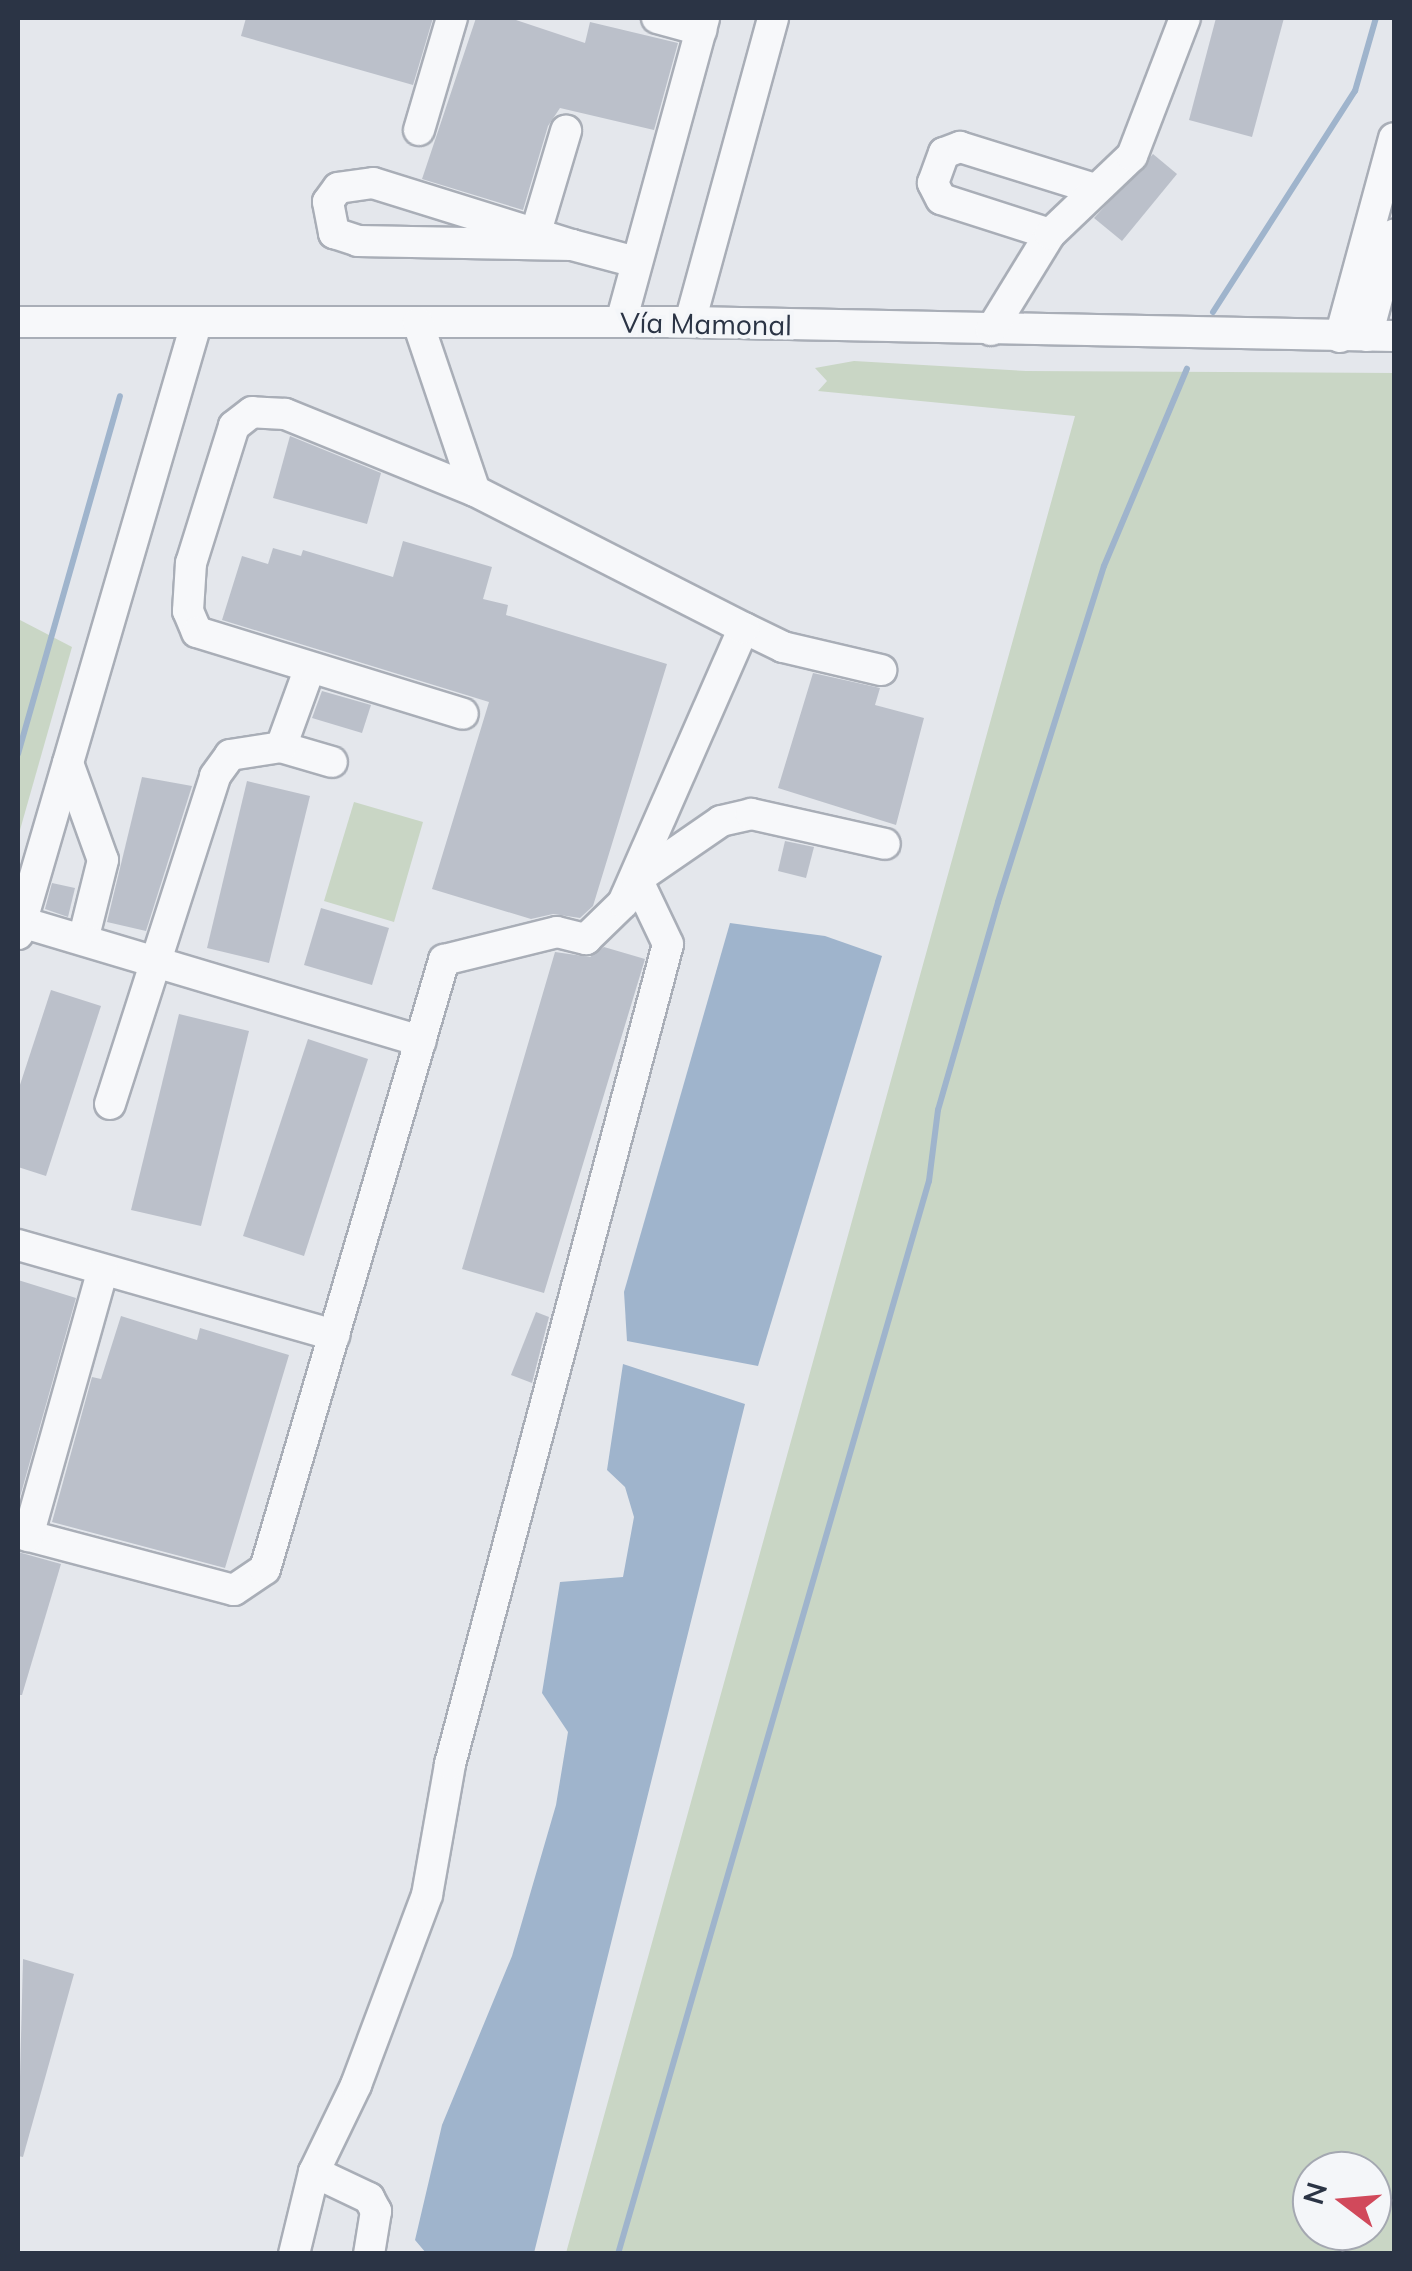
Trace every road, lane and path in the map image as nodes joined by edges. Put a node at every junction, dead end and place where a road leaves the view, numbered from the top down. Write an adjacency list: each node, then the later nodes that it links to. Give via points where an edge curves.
1 (452, 18): 6 (street)
2 (657, 18): 5 (street)
3 (773, 18): 17 (street)
4 (1185, 18): 9 (street, via 1132,156)
5 (702, 24): 14 (street)
6 (419, 130)
7 (566, 132): 11 (street)
8 (1394, 138): 21 (street)
9 (1092, 188): 10 (street); 10 (street, via 960,148 944,154 933,182 940,199)
10 (1050, 234): 20 (street)
11 (534, 235): 13 (street); 13 (street, via 373,183 338,188 328,202 334,233 358,241)
12 (1394, 235): 21 (street)
13 (572, 245): 14 (street)
14 (636, 262): 16 (street)
15 (18, 322): 19 (street, Vía Mamonal)
16 (621, 322): 17 (street, Vía Mamonal); 18 (street, Vía Mamonal)
17 (690, 322): 20 (street, Vía Mamonal)
18 (418, 323): 19 (street, Vía Mamonal); 22 (street)
19 (196, 324): 29 (street)
20 (991, 330): 21 (street, Vía Mamonal)
21 (1367, 336)
22 (475, 492): 23 (street); 24 (street, via 284,414 252,412 234,426 192,563 188,611 198,632)
23 (744, 628): 25 (street, via 784,647); 31 (street)
24 (309, 670): 26 (street); 27 (street)
25 (881, 670)
26 (463, 714)
27 (281, 748): 28 (street); 34 (street, via 230,754 214,776)
28 (332, 762)
29 (68, 763): 32 (street); 33 (street, via 103,860)
30 (884, 844): 31 (street, via 751,814 721,821)
31 (637, 879): 35 (street, via 586,939 557,932 446,958); 41 (street, via 668,944 450,1764 427,1894 356,2085)
32 (19, 928): 33 (street)
33 (83, 940): 34 (street)
34 (157, 962): 35 (street); 36 (street)
35 (421, 1040): 39 (street)
36 (110, 1104)
37 (18, 1246): 38 (street)
38 (103, 1270): 39 (street); 40 (street)
39 (334, 1335): 40 (street, via 265,1570 256,1581 234,1590)
40 (23, 1534)
41 (314, 2172): 42 (street); 43 (street, via 369,2198 376,2211)
42 (294, 2254)
43 (369, 2254)

